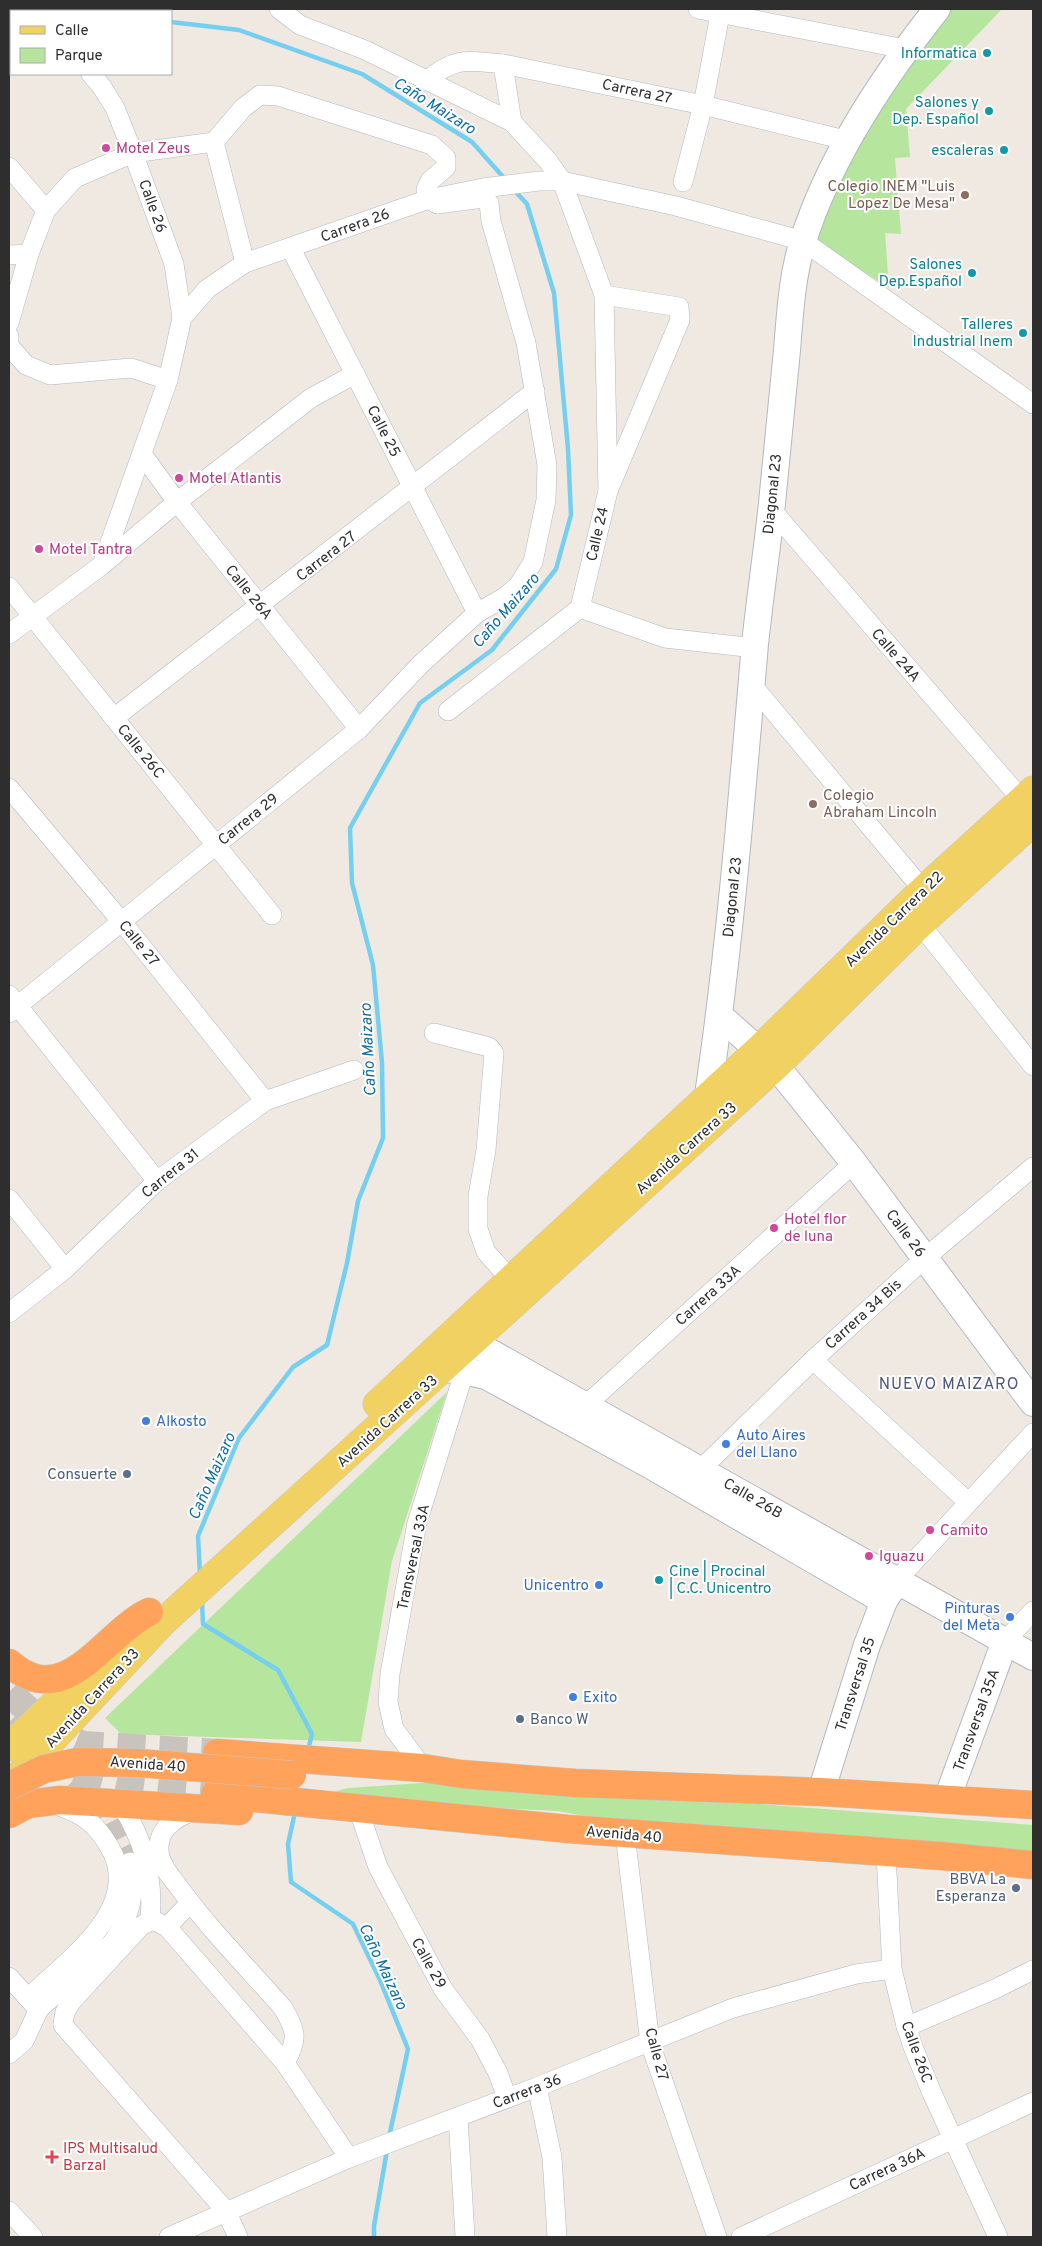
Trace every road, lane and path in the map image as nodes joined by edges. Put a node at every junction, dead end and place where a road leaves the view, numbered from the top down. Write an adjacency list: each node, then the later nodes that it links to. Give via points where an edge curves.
1 (698, 9): 4 (street)
2 (937, 9): 5 (street, Diagonal 23)
3 (283, 10): 8 (street, via 300,25 365,50)
4 (721, 11): 5 (street); 9 (street)
5 (905, 49): 11 (street, Diagonal 23)
6 (503, 64): 8 (street, Carrera 27, via 458,62 441,68); 9 (street, Carrera 27); 10 (street)
7 (92, 75): 13 (street, Calle 26, via 114,108)
8 (428, 80): 10 (street)
9 (703, 105): 11 (street, Carrera 27); 16 (street)
10 (512, 122): 15 (street)
11 (849, 140): 19 (street, Diagonal 23, via 821,193)
12 (214, 142): 13 (street); 17 (street, via 243,108 260,95 278,96 432,145 446,158 446,166 430,181 426,189); 23 (street)
13 (133, 153): 18 (street, via 75,178); 25 (street, Calle 26, via 174,264)
14 (9, 167): 18 (street)
15 (562, 181): 17 (street, Carrera 26, via 483,188); 19 (street, Carrera 26, via 676,206); 24 (street)
16 (683, 182)
17 (429, 200): 20 (street, Carrera 26); 30 (street, via 437,204 483,198 489,203)
18 (46, 210): 21 (street)
19 (803, 240): 31 (street); 36 (street, Diagonal 23, via 790,314)
20 (291, 249): 23 (street, Carrera 26); 28 (street, Calle 25)
21 (29, 254): 22 (street); 26 (street)
22 (9, 255)
23 (245, 263): 25 (street, Carrera 26, via 208,289)
24 (604, 295): 34 (street); 34 (street, Calle 24, via 679,307 680,320)
25 (182, 318): 29 (street, Carrera 26)
26 (9, 323)
27 (9, 336): 29 (street, via 10,346 26,365 50,375 131,368)
28 (355, 374): 33 (street, Calle 25); 35 (street, via 311,398)
29 (168, 380): 32 (street, Carrera 26)
30 (536, 391): 33 (street, Carrera 27); 41 (street, via 547,466 546,500 533,562 518,586 506,597)
31 (1033, 404)
32 (142, 454): 35 (street, Calle 26A); 37 (street, Carrera 26)
33 (413, 488): 39 (street, Carrera 27); 41 (street, Calle 25)
34 (608, 491): 40 (street, Calle 24)
35 (177, 502): 37 (street); 39 (street, Calle 26A)
36 (771, 509): 44 (street, Diagonal 23); 50 (street, Calle 24A)
37 (102, 564): 42 (street)
38 (9, 587): 42 (street, Calle 26C)
39 (260, 606): 47 (street, Carrera 27); 48 (street, Calle 26A)
40 (580, 608): 44 (street, via 666,638); 46 (street)
41 (477, 613): 48 (street, Carrera 29, via 421,664)
42 (32, 616): 43 (street); 47 (street, Calle 26C)
43 (9, 634)
44 (755, 648): 45 (street, Diagonal 23)
45 (753, 686): 52 (street); 57 (street, Diagonal 23)
46 (448, 711)
47 (114, 718): 51 (street, Calle 26C)
48 (359, 729): 51 (street, Carrera 29)
49 (9, 788): 54 (street, Calle 27)
50 (1030, 804): 52 (main road, Avenida Carrera 22); 55 (main road, Avenida Carrera 22)
51 (216, 845): 53 (street, Calle 26C); 54 (street, Carrera 29)
52 (923, 890): 55 (street, via 918,917); 59 (main road, Avenida Carrera 22)
53 (272, 915)
54 (122, 922): 56 (street, Carrera 29); 63 (street, Calle 27)
55 (920, 924): 59 (main road, Avenida Carrera 22); 60 (street)
56 (12, 1005): 66 (street)
57 (720, 1016): 59 (street); 62 (street, Diagonal 23)
58 (434, 1033): 70 (street, via 488,1046 494,1053 486,1150 478,1196 478,1229 486,1252)
59 (767, 1058): 62 (main road, Avenida Carrera 33); 64 (street, Calle 26); 72 (main road, Avenida Carrera 33)
60 (1033, 1066)
61 (354, 1070): 63 (street, Carrera 31)
62 (708, 1096): 70 (main road, Avenida Carrera 33)
63 (265, 1101): 66 (street, Carrera 31)
64 (854, 1163): 68 (street, Calle 26); 76 (street, Carrera 33A)
65 (1033, 1167): 68 (street, Carrera 34 Bis)
66 (157, 1181): 69 (street, Carrera 31)
67 (9, 1199): 69 (street)
68 (925, 1258): 73 (street, Carrera 34 Bis); 75 (street, Calle 26)
69 (64, 1269): 71 (street, Carrera 31)
70 (511, 1280): 81 (main road, Avenida Carrera 33)
71 (9, 1313)
72 (472, 1342): 74 (main road, Avenida Carrera 33); 76 (street, Calle 26B)
73 (813, 1360): 79 (street, Carrera 34 Bis); 80 (street)
74 (454, 1370): 77 (street, Calle 26B, via 486,1376); 81 (main road, Avenida Carrera 33); 91 (street, Transversal 33A, via 417,1523 390,1674 388,1702 394,1729)
75 (1033, 1403)
76 (586, 1405): 77 (street, Carrera 33A); 79 (street, Calle 26B)
77 (554, 1413): 82 (street, Calle 26B)
78 (1033, 1433): 80 (street)
79 (701, 1469): 82 (street, Calle 26B)
80 (968, 1502): 82 (street)
81 (198, 1580): 84 (main road, Avenida Carrera 33); 93 (main road, Avenida Carrera 33, via 163,1622)
82 (890, 1590): 85 (street, Calle 26B); 94 (street, Transversal 35, via 851,1693)
83 (1033, 1611): 85 (street)
84 (149, 1612): 87 (highway, via 135,1619 66,1676 40,1679); 88 (main road, Avenida Carrera 33)
85 (1005, 1641): 86 (street, Calle 26B); 95 (street, Transversal 35A)
86 (1033, 1657)
87 (9, 1663)
88 (9, 1747)
89 (217, 1753): 90 (highway, Avenida 40)
90 (303, 1767): 91 (highway, Avenida 40); 92 (highway, Avenida 40, via 381,1777); 93 (highway, Avenida 40, bridge, via 77,1762 44,1769)
91 (423, 1768): 92 (highway, Avenida 40)
92 (461, 1774): 94 (highway, Avenida 40, via 624,1786)
93 (9, 1786)
94 (821, 1792): 95 (highway, Avenida 40)
95 (947, 1799): 99 (highway, Avenida 40)
96 (44, 1801): 98 (highway); 101 (highway, via 28,1804); 113 (street, via 82,1814 101,1833 115,1856 119,1886 109,1914 96,1934)
97 (209, 1802): 98 (highway); 100 (highway); 108 (street, via 173,1820 160,1840 163,1864)
98 (120, 1803): 109 (street, via 147,1859)
99 (1033, 1805)
100 (311, 1810): 102 (highway); 103 (highway, Avenida 40)
101 (9, 1814)
102 (362, 1820): 103 (highway); 121 (street, Calle 29, via 383,1876 442,1989 480,2039)
103 (457, 1820): 104 (highway, Avenida 40)
104 (625, 1834): 105 (highway, Avenida 40); 117 (street, Calle 27)
105 (886, 1854): 107 (highway, Avenida 40); 110 (street, Calle 26C)
106 (130, 1862): 113 (street, via 132,1899 119,1933 112,1943)
107 (1033, 1865)
108 (190, 1903): 109 (street); 119 (street, via 288,2015 295,2037 294,2048)
109 (158, 1924): 114 (street, via 141,1926 71,2002); 119 (street)
110 (892, 1968): 115 (street, Calle 26C); 117 (street, Carrera 36, via 856,1974 734,2008)
111 (1033, 1970): 115 (street)
112 (9, 1978): 113 (street)
113 (33, 2004): 116 (street)
114 (63, 2025): 116 (street, via 42,2029); 127 (street)
115 (906, 2027): 124 (street, Calle 26C)
116 (24, 2041): 118 (street)
117 (650, 2042): 120 (street, Carrera 36); 133 (street, Calle 27)
118 (9, 2054)
119 (285, 2063): 125 (street)
120 (537, 2087): 121 (street, Carrera 36); 132 (street, via 552,2157)
121 (507, 2098): 123 (street, Carrera 36)
122 (1033, 2102): 124 (street, Carrera 36A)
123 (458, 2117): 125 (street, Carrera 36); 131 (street)
124 (953, 2137): 134 (street, Carrera 36A); 135 (street, Calle 26C)
125 (357, 2155): 127 (street, Carrera 36)
126 (9, 2211): 128 (street)
127 (226, 2211): 129 (street, Carrera 36); 130 (street)
128 (33, 2237)
129 (169, 2237)
130 (238, 2237)
131 (465, 2237)
132 (557, 2237)
133 (717, 2237)
134 (741, 2237)
135 (998, 2237)

